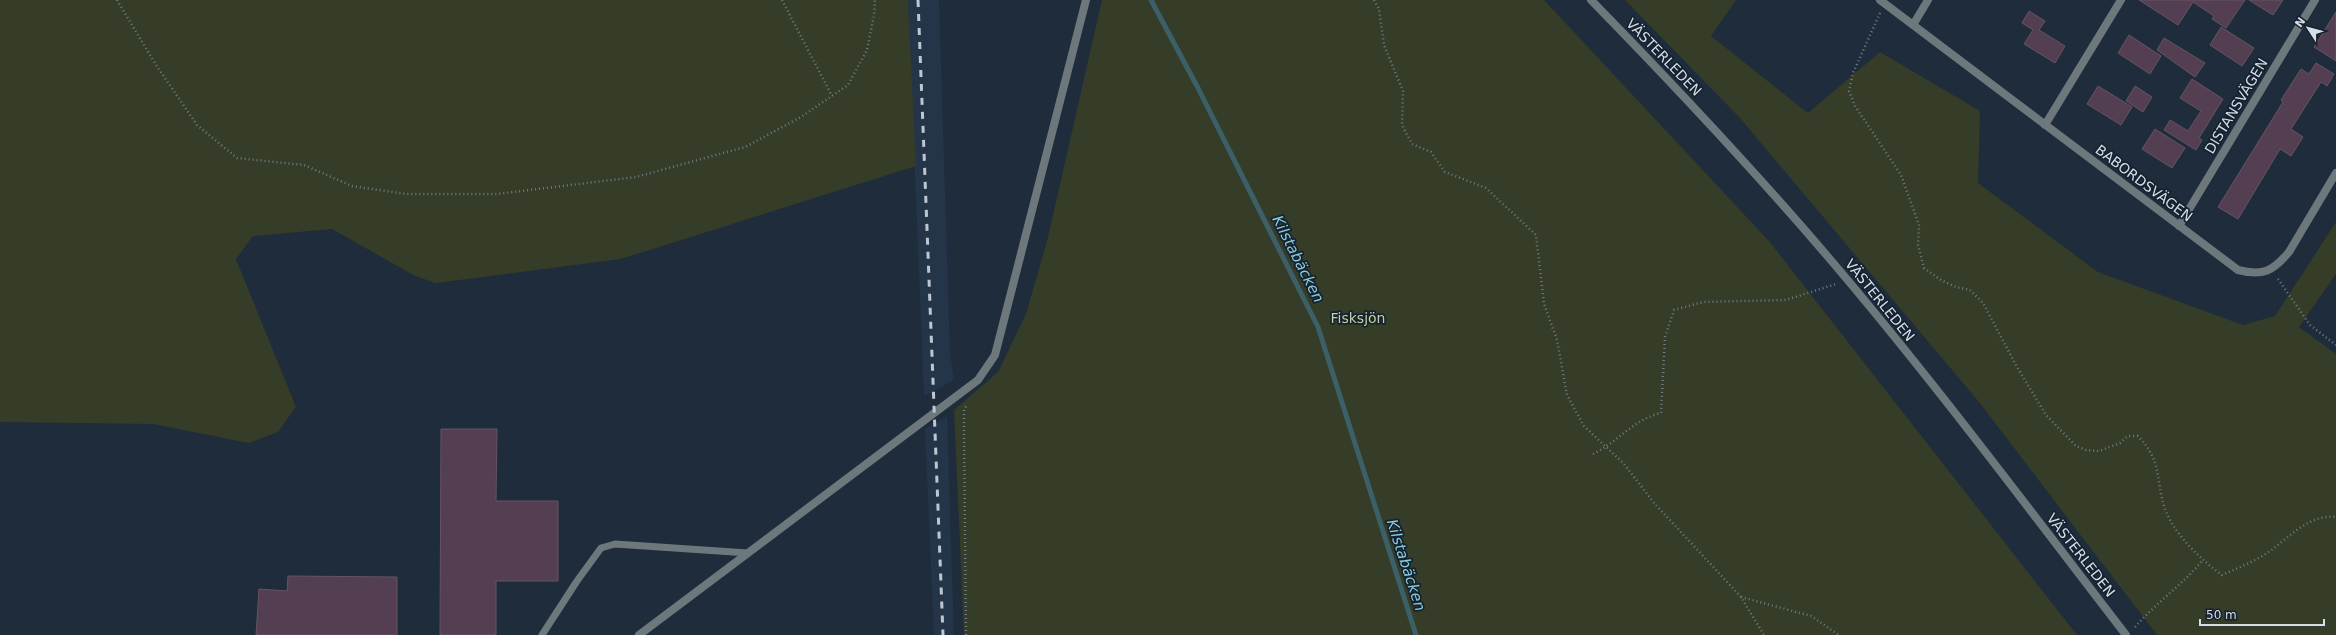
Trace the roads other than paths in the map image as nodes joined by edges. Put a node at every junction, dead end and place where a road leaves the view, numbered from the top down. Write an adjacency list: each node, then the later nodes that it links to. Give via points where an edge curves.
1 (1086, 0): 11 (street, via 995,355 978,380)
2 (1591, 0): 14 (street, VÄSTERLEDEN, via 1707,121 1846,278 1957,416)
3 (1928, 0): 7 (street)
4 (2121, 0): 8 (street)
5 (2314, 0): 10 (street, DISTANSVÄGEN)
6 (1882, 2): 7 (street, BABORDSVÄGEN)
7 (1913, 25): 8 (street, BABORDSVÄGEN)
8 (2045, 125): 10 (street, BABORDSVÄGEN)
9 (2336, 173): 10 (street, BABORDSVÄGEN, via 2288,252 2271,269 2255,274 2238,270)
10 (2179, 226)
11 (748, 553): 12 (lane, via 615,544 601,548); 13 (street)
12 (542, 635)
13 (639, 635)
14 (2126, 635)

